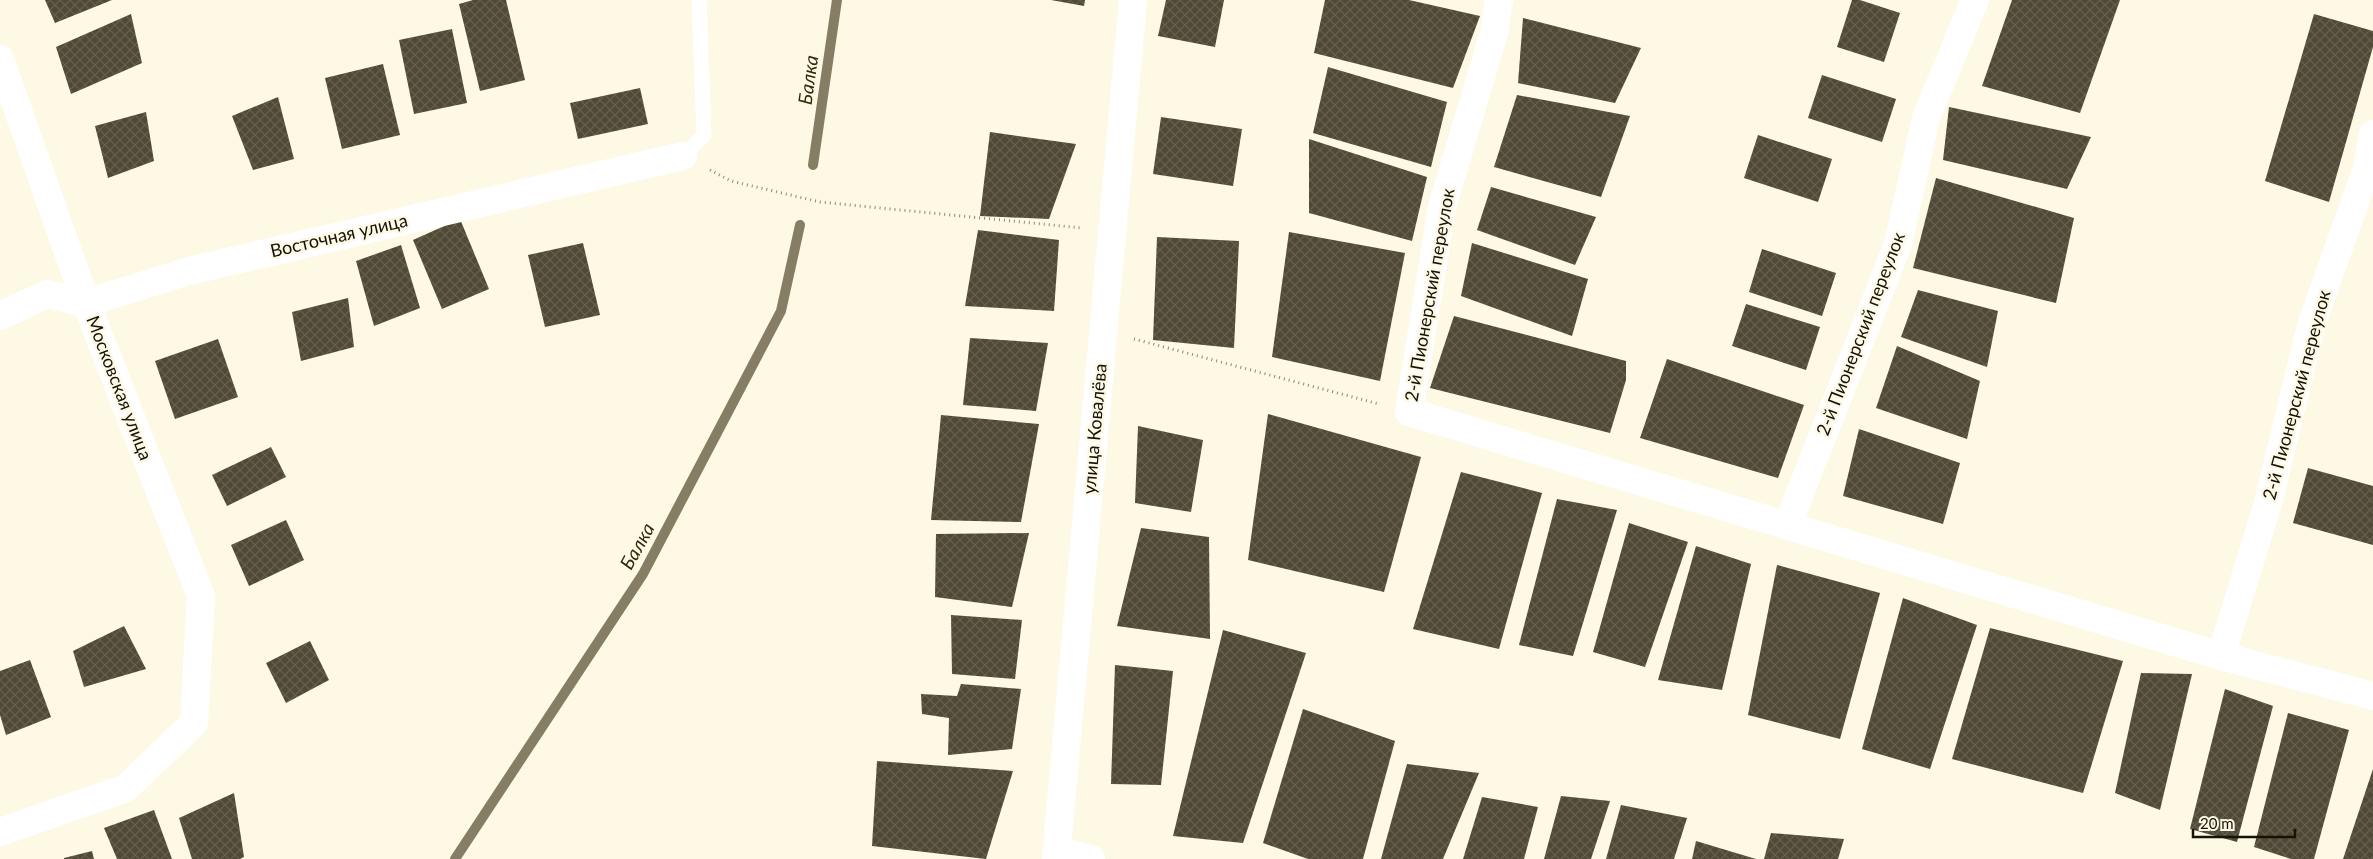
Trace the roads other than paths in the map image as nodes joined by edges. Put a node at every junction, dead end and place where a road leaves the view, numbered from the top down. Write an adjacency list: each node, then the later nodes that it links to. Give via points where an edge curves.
1 (699, 0): 7 (lane, via 704,135)
2 (1133, 0): 14 (street, улица Ковалёва)
3 (1499, 0): 10 (street, 2-й Пионерский переулок, via 1494,32 1442,207 1409,412)
4 (1975, 0): 10 (street, 2-й Пионерский переулок, via 1926,118 1898,244)
5 (0, 58): 8 (street, Московская улица)
6 (2373, 134): 11 (street, 2-й Пионерский переулок, via 2367,168 2311,326 2268,503)
7 (683, 156): 8 (street, Восточная улица, via 189,271)
8 (86, 303): 9 (street, via 47,294); 13 (street, Московская улица, via 201,596 194,723 126,788)
9 (0, 316)
10 (1788, 524): 11 (street, 2-й Пионерский переулок)
11 (2221, 656): 12 (street, 2-й Пионерский переулок)
12 (2373, 696)
13 (0, 832)
14 (1057, 854): 15 (street)
15 (1091, 859)

